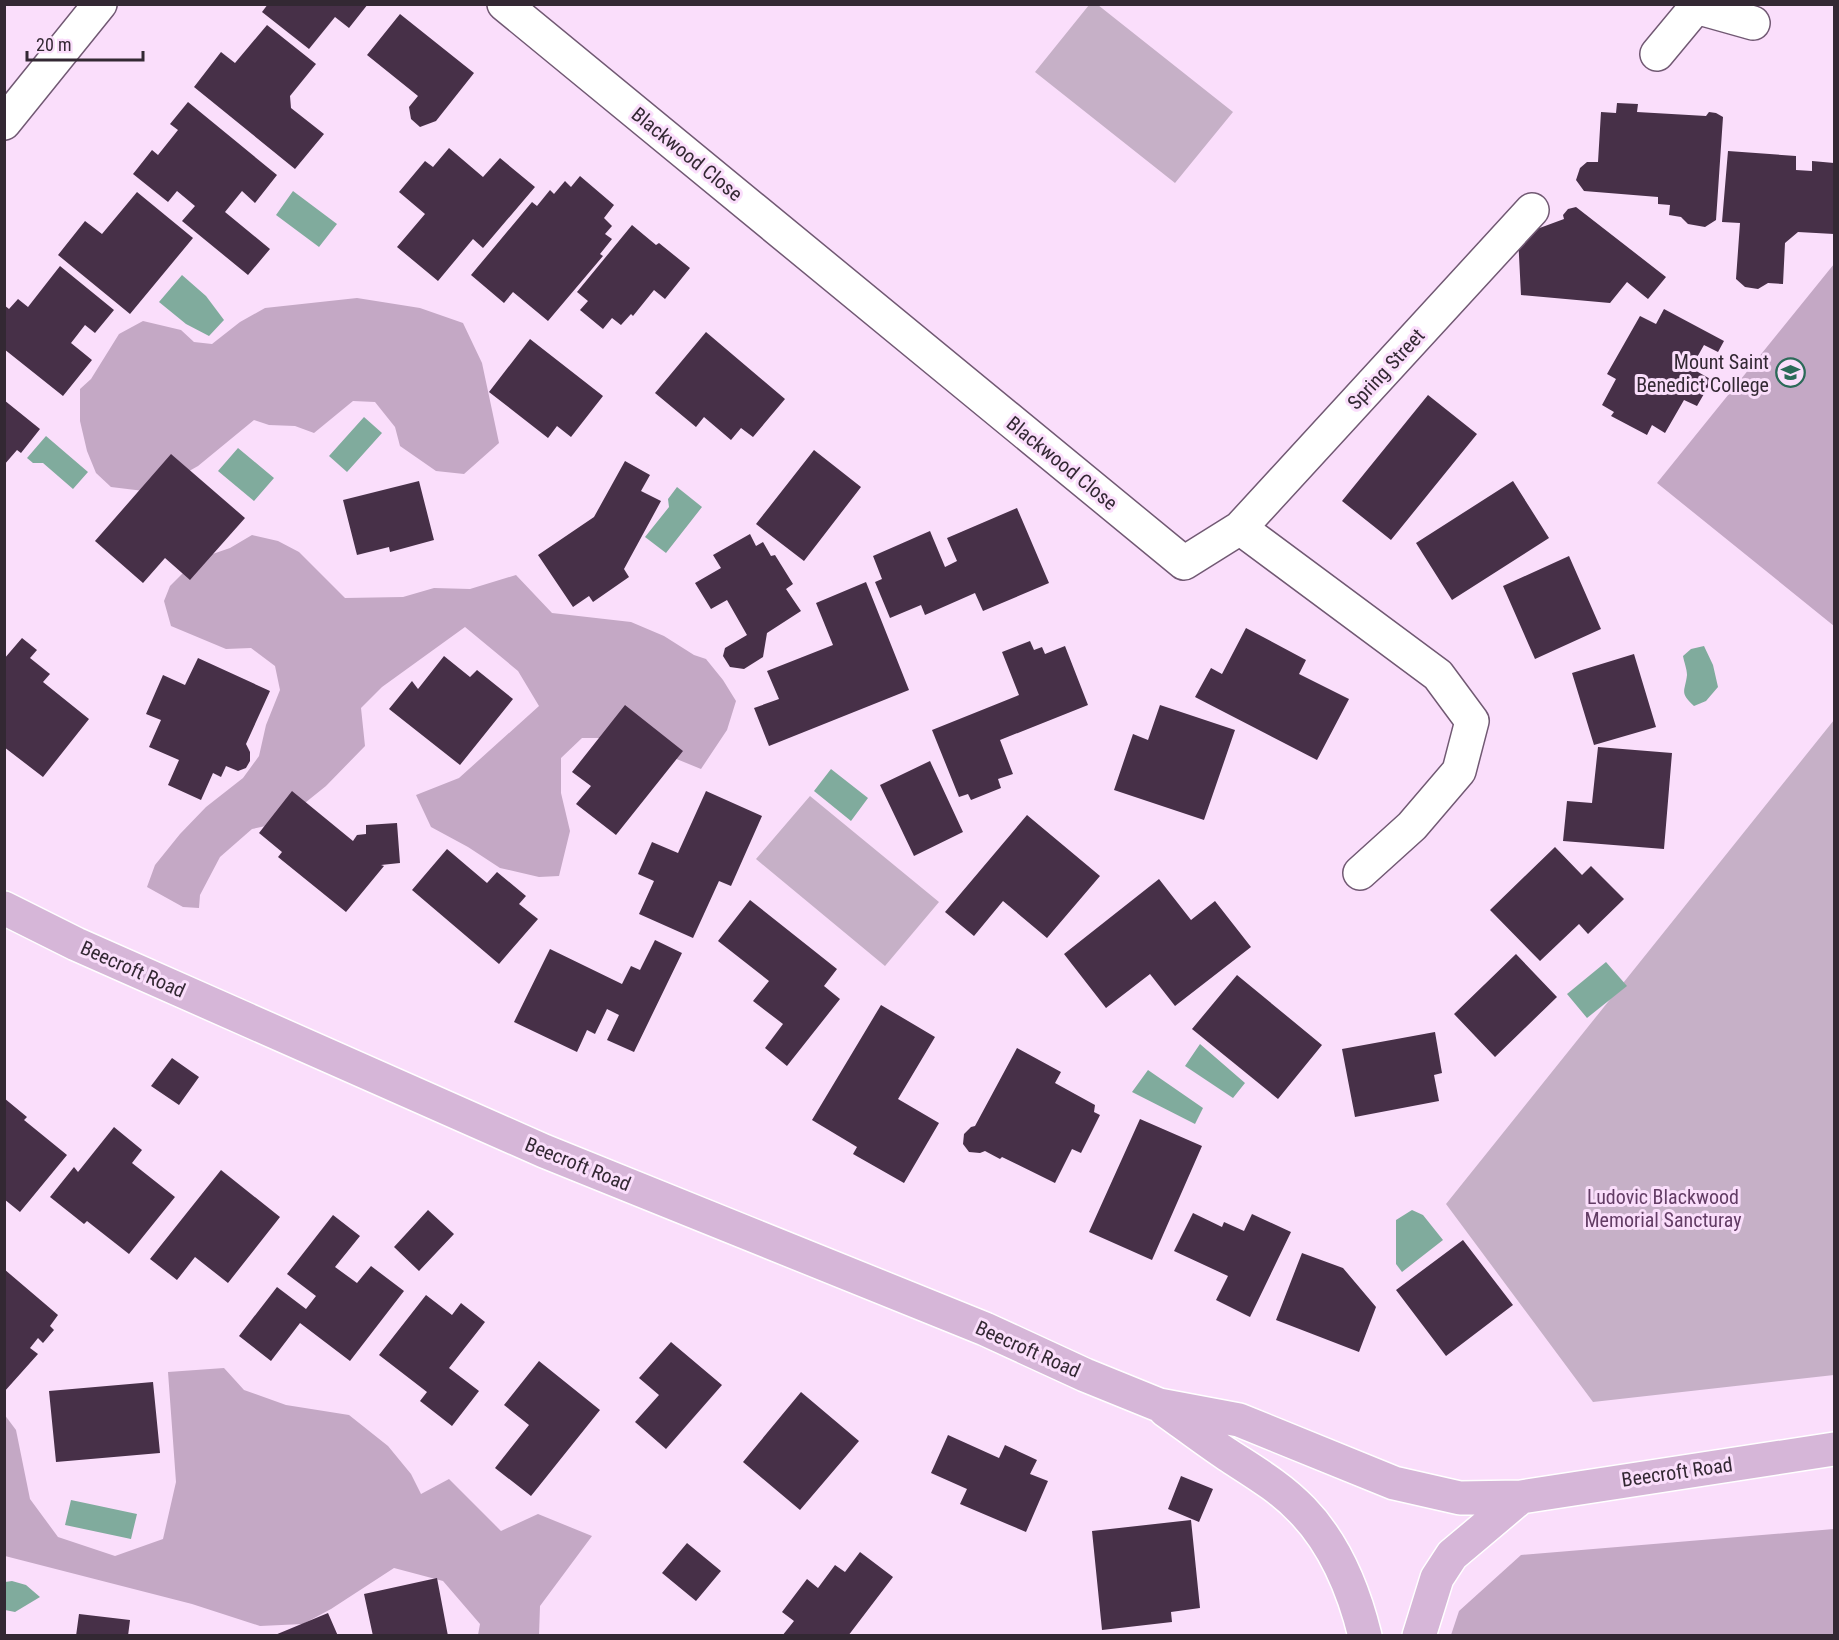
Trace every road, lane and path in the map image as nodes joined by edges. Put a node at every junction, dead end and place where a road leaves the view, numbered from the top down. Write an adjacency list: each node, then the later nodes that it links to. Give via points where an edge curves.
1 (100, 4): 6 (street)
2 (504, 4): 8 (street, Blackwood Close, via 1184,563)
3 (1696, 6): 4 (street); 5 (street)
4 (1753, 23)
5 (1657, 54)
6 (4, 123)
7 (1532, 210): 8 (street, Spring Street)
8 (1240, 528): 9 (street, via 1438,675 1472,721 1460,771 1412,826)
9 (1360, 873)
10 (4, 908): 11 (main road, Beecroft Road, via 76,944 544,1151 985,1329)
11 (1159, 1405): 13 (main road, Beecroft Road, via 1239,1420 1394,1483 1460,1498); 14 (main road, Beecroft Road, via 1266,1479 1302,1510 1326,1541 1345,1577)
12 (1834, 1449): 13 (main road, Beecroft Road)
13 (1521, 1497): 15 (main road, via 1452,1555 1437,1578)
14 (1365, 1635)
15 (1419, 1635)

